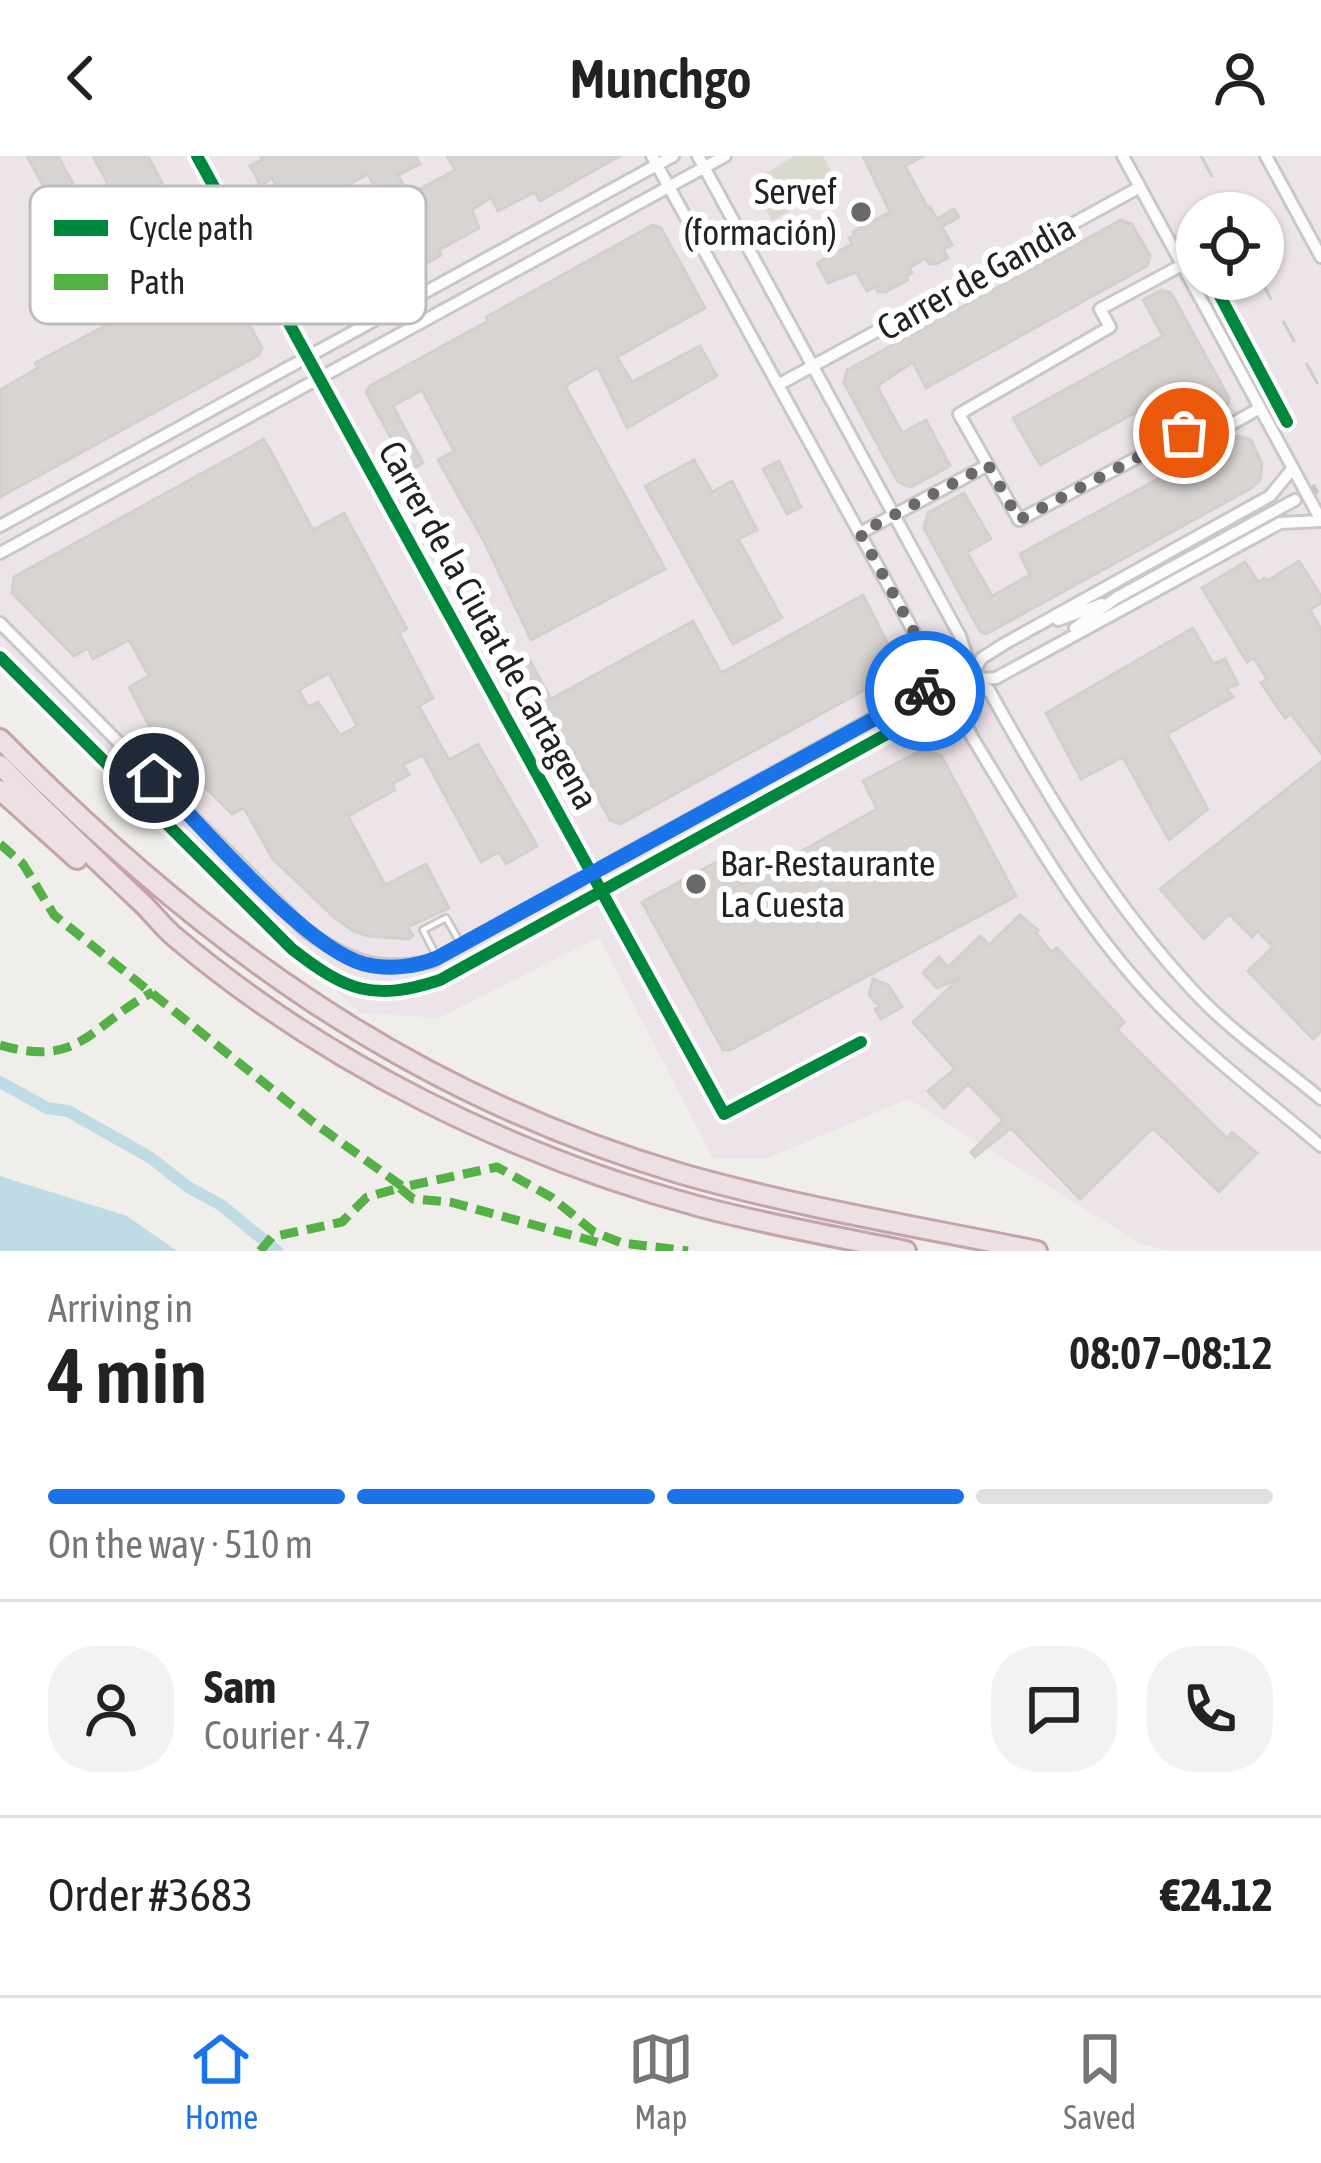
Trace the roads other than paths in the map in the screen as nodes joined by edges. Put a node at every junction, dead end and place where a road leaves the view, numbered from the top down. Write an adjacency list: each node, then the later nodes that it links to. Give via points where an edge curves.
1 (197, 156): 8 (street, Carrer de la Ciutat de Cartagena)
2 (674, 156): 6 (street)
3 (725, 156): 7 (street)
4 (1123, 156): 10 (street)
5 (1266, 156): 12 (street)
6 (655, 160): 9 (street); 14 (street)
7 (701, 162): 9 (street); 21 (street)
8 (214, 186)
9 (669, 187): 16 (street); 23 (street)
10 (1139, 187): 11 (street); 21 (street, Carrer de Gandia)
11 (1176, 254)
12 (1321, 257)
13 (1176, 268): 25 (street, via 1100,308 1111,327 959,414)
14 (426, 290)
15 (1201, 300): 24 (street)
16 (426, 320)
17 (290, 324): 20 (street, Carrer de la Ciutat de Cartagena)
18 (366, 324): 20 (street)
19 (418, 324): 22 (street)
20 (308, 357): 22 (street, Carrer de la Ciutat de Cartagena); 30 (street)
21 (813, 367): 23 (street, Carrer de Gandia); 28 (street)
22 (319, 378): 32 (street); 44 (street, Carrer de la Ciutat de Cartagena)
23 (778, 385): 31 (street)
24 (1260, 408): 25 (street, via 1191,447 1184,433 1019,520); 26 (street)
25 (988, 465): 28 (street)
26 (1293, 469): 29 (street); 35 (street, via 1270,496)
27 (1295, 500): 33 (street)
28 (894, 515): 31 (street); 38 (street)
29 (1321, 521): 36 (street, via 1280,524)
30 (0, 526)
31 (860, 533): 39 (street)
32 (0, 553)
33 (1116, 598): 35 (street); 36 (street)
34 (0, 623): 48 (street, via 308,932 364,964)
35 (1025, 632): 38 (street, via 982,658)
36 (1038, 655): 38 (street, via 996,678)
37 (0, 657): 45 (street, via 329,978 402,992 440,980)
38 (977, 675): 39 (street, via 954,668); 40 (street, via 971,698); 50 (street, via 1140,928 1204,1002)
39 (946, 680): 40 (street); 44 (street)
40 (957, 698): 45 (street); 51 (street, via 1060,882 1113,951 1179,1025)
41 (0, 739): 53 (highway, via 228,945 381,1047 474,1096 701,1179)
42 (0, 765): 46 (highway)
43 (0, 790): 46 (highway)
44 (591, 872): 45 (street, Carrer de la Ciutat de Cartagena); 47 (street)
45 (602, 892): 49 (street, Carrer de la Ciutat de Cartagena, via 724,1114)
46 (172, 935): 52 (highway, via 364,1067 531,1149 703,1208)
47 (460, 944): 48 (street); 48 (lane, via 446,918 423,930)
48 (435, 959)
49 (861, 1042)
50 (1321, 1099)
51 (1321, 1145)
52 (906, 1251)
53 (1037, 1251)

